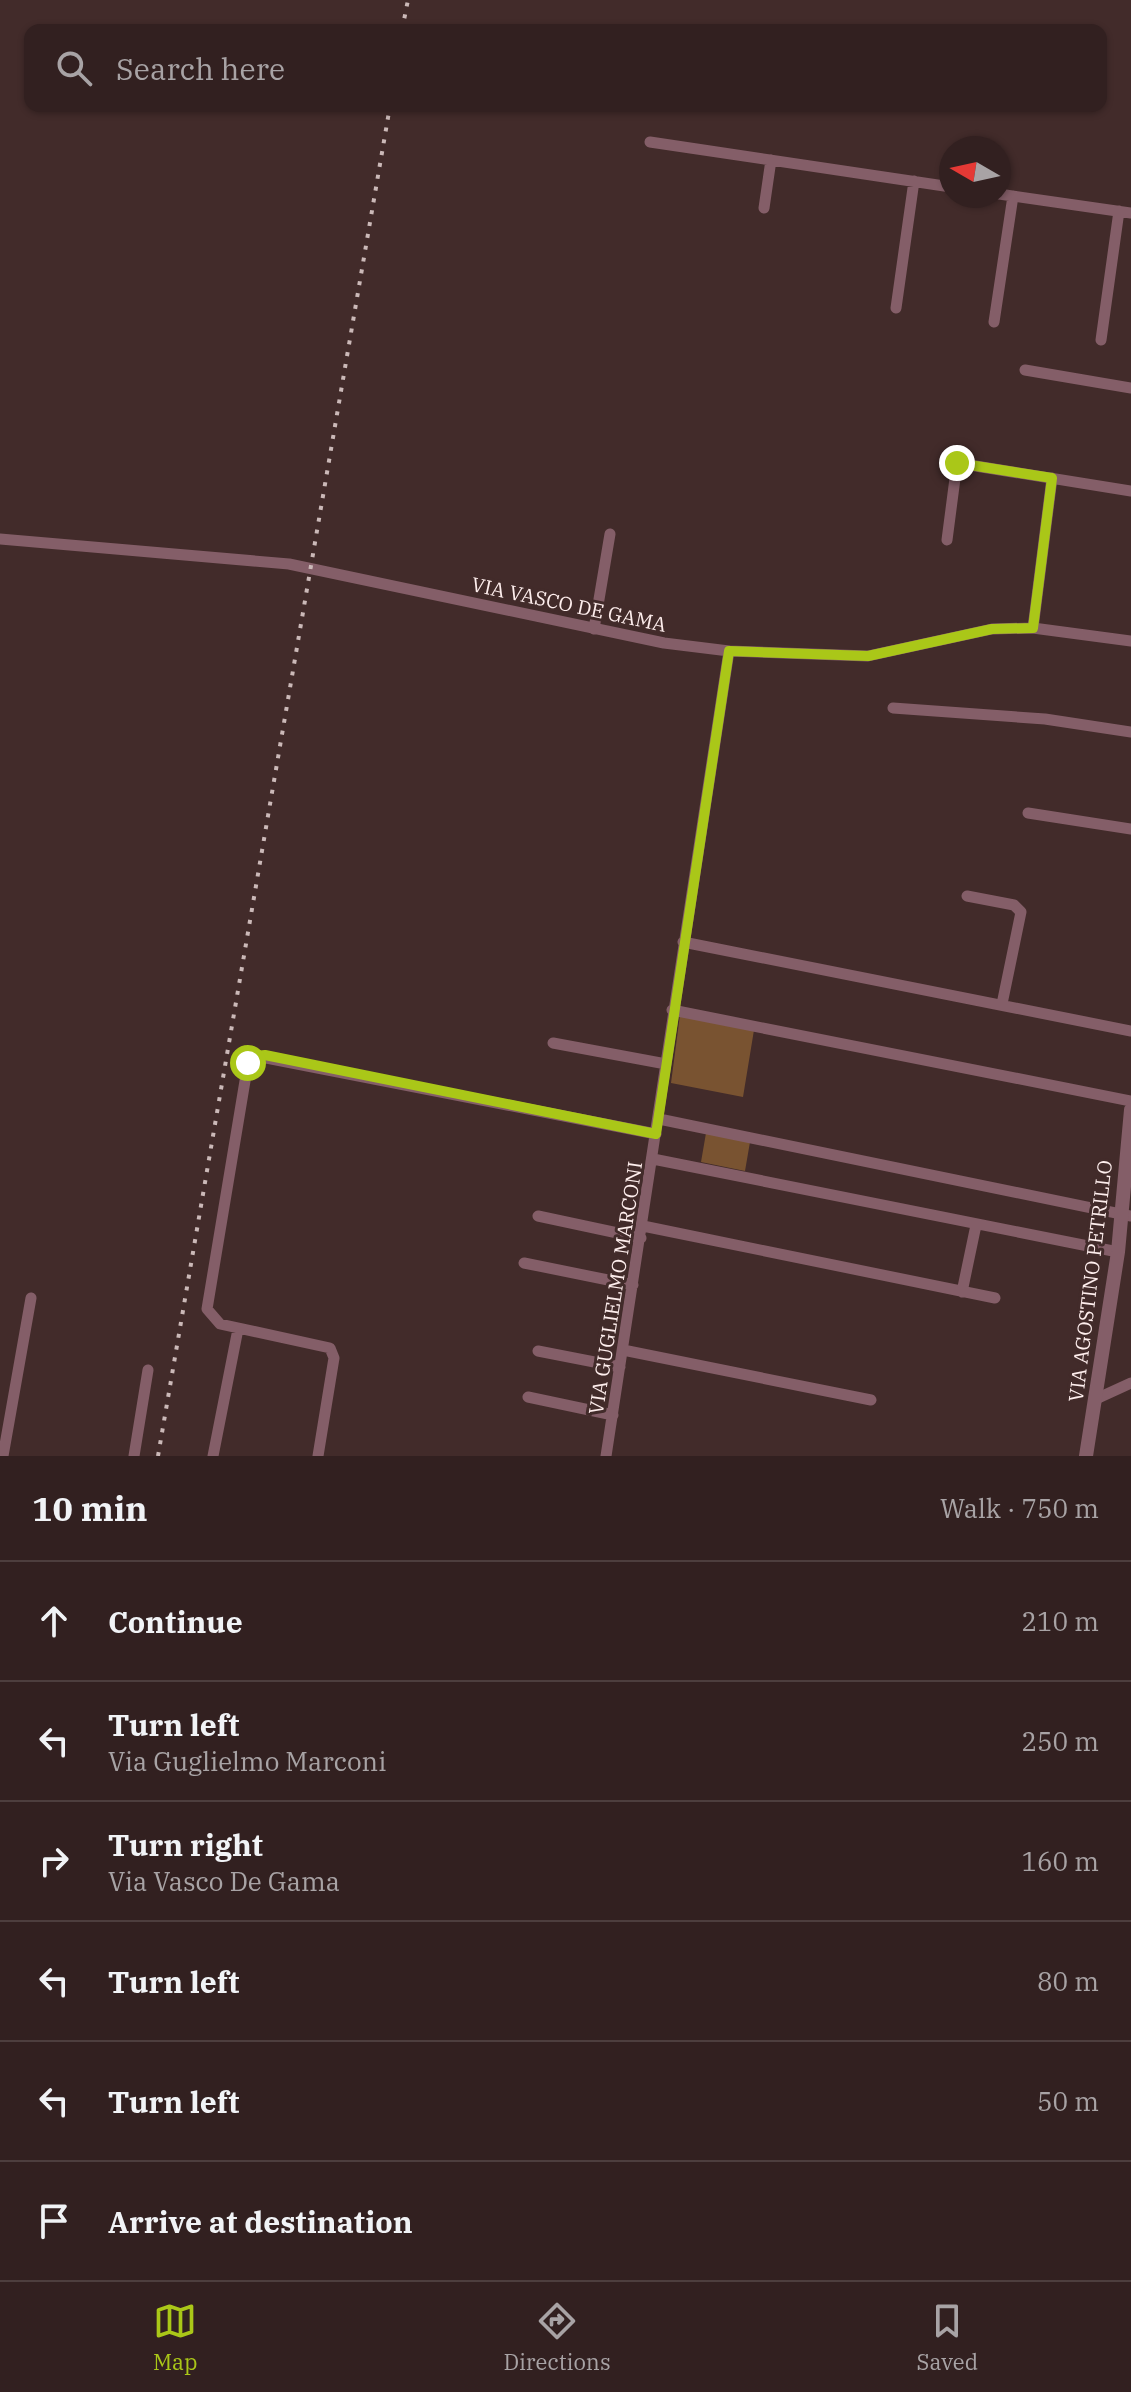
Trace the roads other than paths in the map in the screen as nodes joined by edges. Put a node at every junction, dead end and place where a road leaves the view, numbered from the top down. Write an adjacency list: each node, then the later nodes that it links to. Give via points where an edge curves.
1 (650, 142): 2 (street)
2 (771, 160): 3 (street); 6 (street)
3 (914, 181): 4 (street); 8 (street)
4 (939, 185)
5 (1013, 196): 7 (street); 9 (street)
6 (764, 208)
7 (1125, 212): 10 (street)
8 (896, 308)
9 (994, 322)
10 (1101, 340)
11 (1025, 370): 12 (street)
12 (1131, 388)
13 (1052, 478): 14 (street); 17 (street, via 957,463); 18 (street)
14 (1131, 491)
15 (610, 534): 19 (street)
16 (0, 539): 19 (street, VIA VASCO DE GAMA, via 289,564)
17 (947, 540)
18 (1033, 628): 20 (street, VIA VASCO DE GAMA); 21 (street, VIA VASCO DE GAMA, via 992,629 868,656)
19 (594, 629): 21 (street, VIA VASCO DE GAMA)
20 (1131, 641)
21 (729, 651): 27 (street, VIA GUGLIELMO MARCONI)
22 (893, 708): 23 (street, via 1045,719)
23 (1131, 732)
24 (1028, 813): 25 (street)
25 (1131, 829)
26 (967, 896): 28 (street, via 1014,905 1021,912)
27 (683, 942): 28 (street); 29 (street, VIA GUGLIELMO MARCONI)
28 (1002, 1004): 30 (street)
29 (672, 1010): 32 (street, VIA GUGLIELMO MARCONI); 33 (street)
30 (1131, 1031)
31 (553, 1043): 32 (street)
32 (666, 1064): 35 (street, VIA GUGLIELMO MARCONI)
33 (1131, 1101)
34 (1131, 1110): 38 (street, VIA AGOSTINO PETRILLO)
35 (659, 1119): 36 (street, VIA GUGLIELMO MARCONI); 38 (street)
36 (656, 1134): 37 (street, VIA GUGLIELMO MARCONI); 48 (street, via 256,1056 248,1063 207,1298 212,1318)
37 (653, 1159): 40 (street); 41 (street, VIA GUGLIELMO MARCONI)
38 (1126, 1215): 42 (street, VIA AGOSTINO PETRILLO)
39 (538, 1216): 41 (street)
40 (976, 1225): 42 (street); 45 (street)
41 (642, 1232): 44 (street, VIA GUGLIELMO MARCONI); 45 (street)
42 (1118, 1252): 55 (street, VIA AGOSTINO PETRILLO)
43 (524, 1263): 44 (street)
44 (633, 1285): 49 (street, VIA GUGLIELMO MARCONI)
45 (962, 1292): 47 (street)
46 (31, 1298): 58 (street)
47 (995, 1298)
48 (238, 1329): 60 (street); 61 (street, via 330,1348 334,1358)
49 (623, 1350): 51 (street, VIA GUGLIELMO MARCONI); 56 (street)
50 (538, 1351): 51 (street)
51 (620, 1367): 57 (street, VIA GUGLIELMO MARCONI)
52 (148, 1370): 59 (street)
53 (1131, 1383): 55 (street)
54 (528, 1397): 57 (street)
55 (1096, 1399): 63 (street, VIA AGOSTINO PETRILLO)
56 (871, 1400)
57 (613, 1415): 62 (street, VIA GUGLIELMO MARCONI)
58 (3, 1456)
59 (134, 1456)
60 (213, 1456)
61 (318, 1456)
62 (606, 1456)
63 (1086, 1456)

